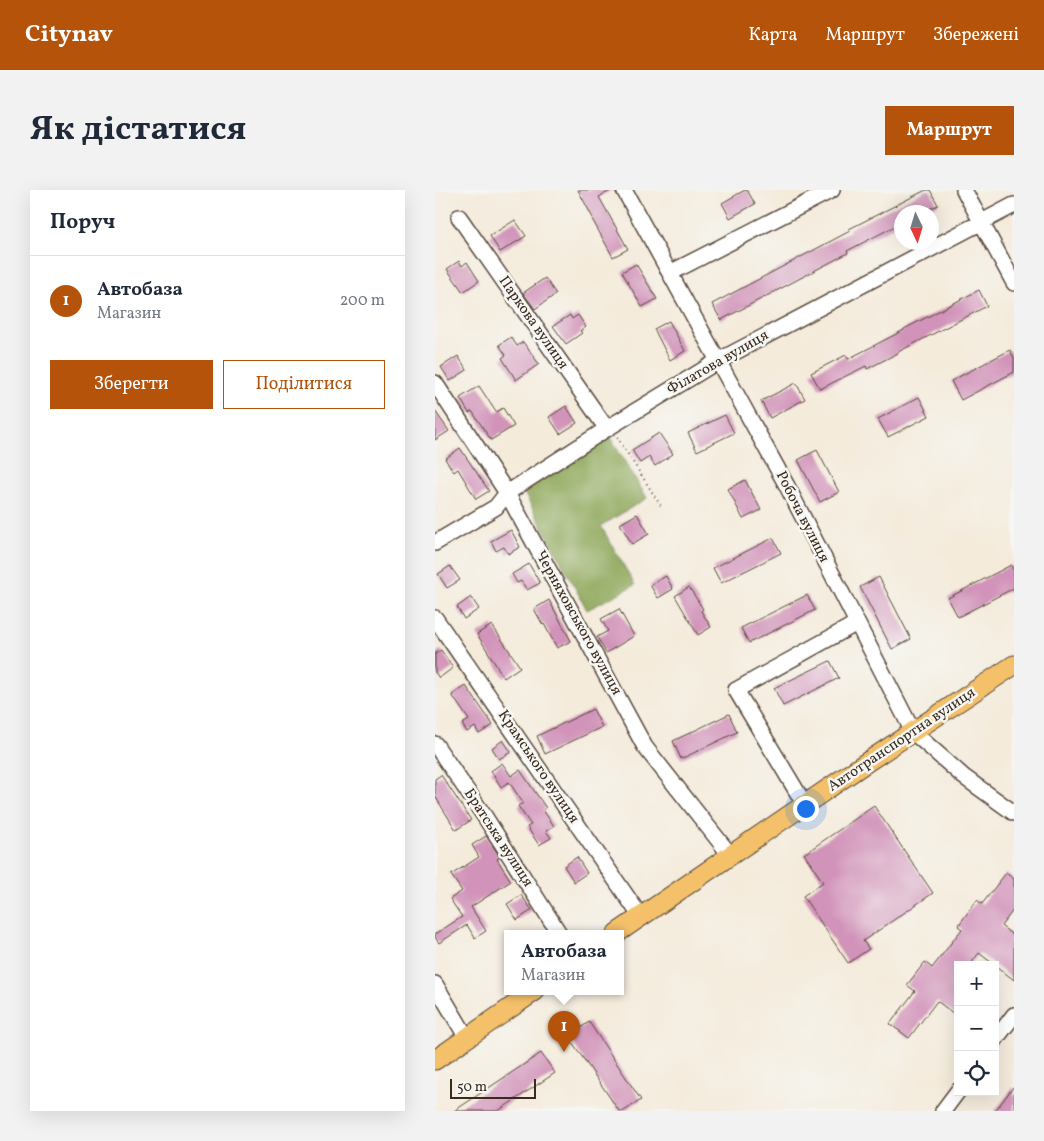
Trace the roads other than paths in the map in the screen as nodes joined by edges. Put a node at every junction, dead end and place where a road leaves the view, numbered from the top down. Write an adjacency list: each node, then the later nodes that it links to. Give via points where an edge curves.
1 (624, 190): 7 (street, Робоча вулиця)
2 (832, 190): 7 (street)
3 (964, 190): 6 (street)
4 (1014, 205): 6 (street, Філатова вулиця)
5 (459, 217): 11 (street, Паркова вулиця)
6 (982, 222): 8 (street); 9 (street, Філатова вулиця)
7 (670, 274): 9 (street, Робоча вулиця)
8 (1014, 283)
9 (718, 361): 11 (street, Філатова вулиця); 15 (street, Робоча вулиця, via 787,486)
10 (435, 383): 12 (street, Черняховського вулиця)
11 (609, 428): 12 (street, Філатова вулиця)
12 (507, 493): 13 (street, Філатова вулиця, via 496,507); 21 (street, Черняховського вулиця, via 645,747)
13 (435, 543)
14 (435, 618): 22 (street, Крамського вулиця)
15 (857, 624): 17 (street, Робоча вулиця); 19 (street, via 736,690)
16 (1014, 665): 17 (main road, Автотранспортна вулиця)
17 (913, 732): 19 (main road, Автотранспортна вулиця); 20 (street, Робоча вулиця, via 964,777)
18 (435, 744): 23 (street, Братська вулиця)
19 (805, 805): 21 (main road, Автотранспортна вулиця)
20 (1014, 813)
21 (731, 856): 22 (main road, Автотранспортна вулиця)
22 (641, 917): 24 (main road, Автотранспортна вулиця)
23 (557, 930)
24 (622, 930)
25 (435, 984): 29 (street)
26 (529, 995): 29 (main road)
27 (1014, 1014): 28 (street)
28 (999, 1035)
29 (467, 1038): 30 (main road)
30 (435, 1060)
31 (954, 1096): 32 (street)
32 (943, 1111)

